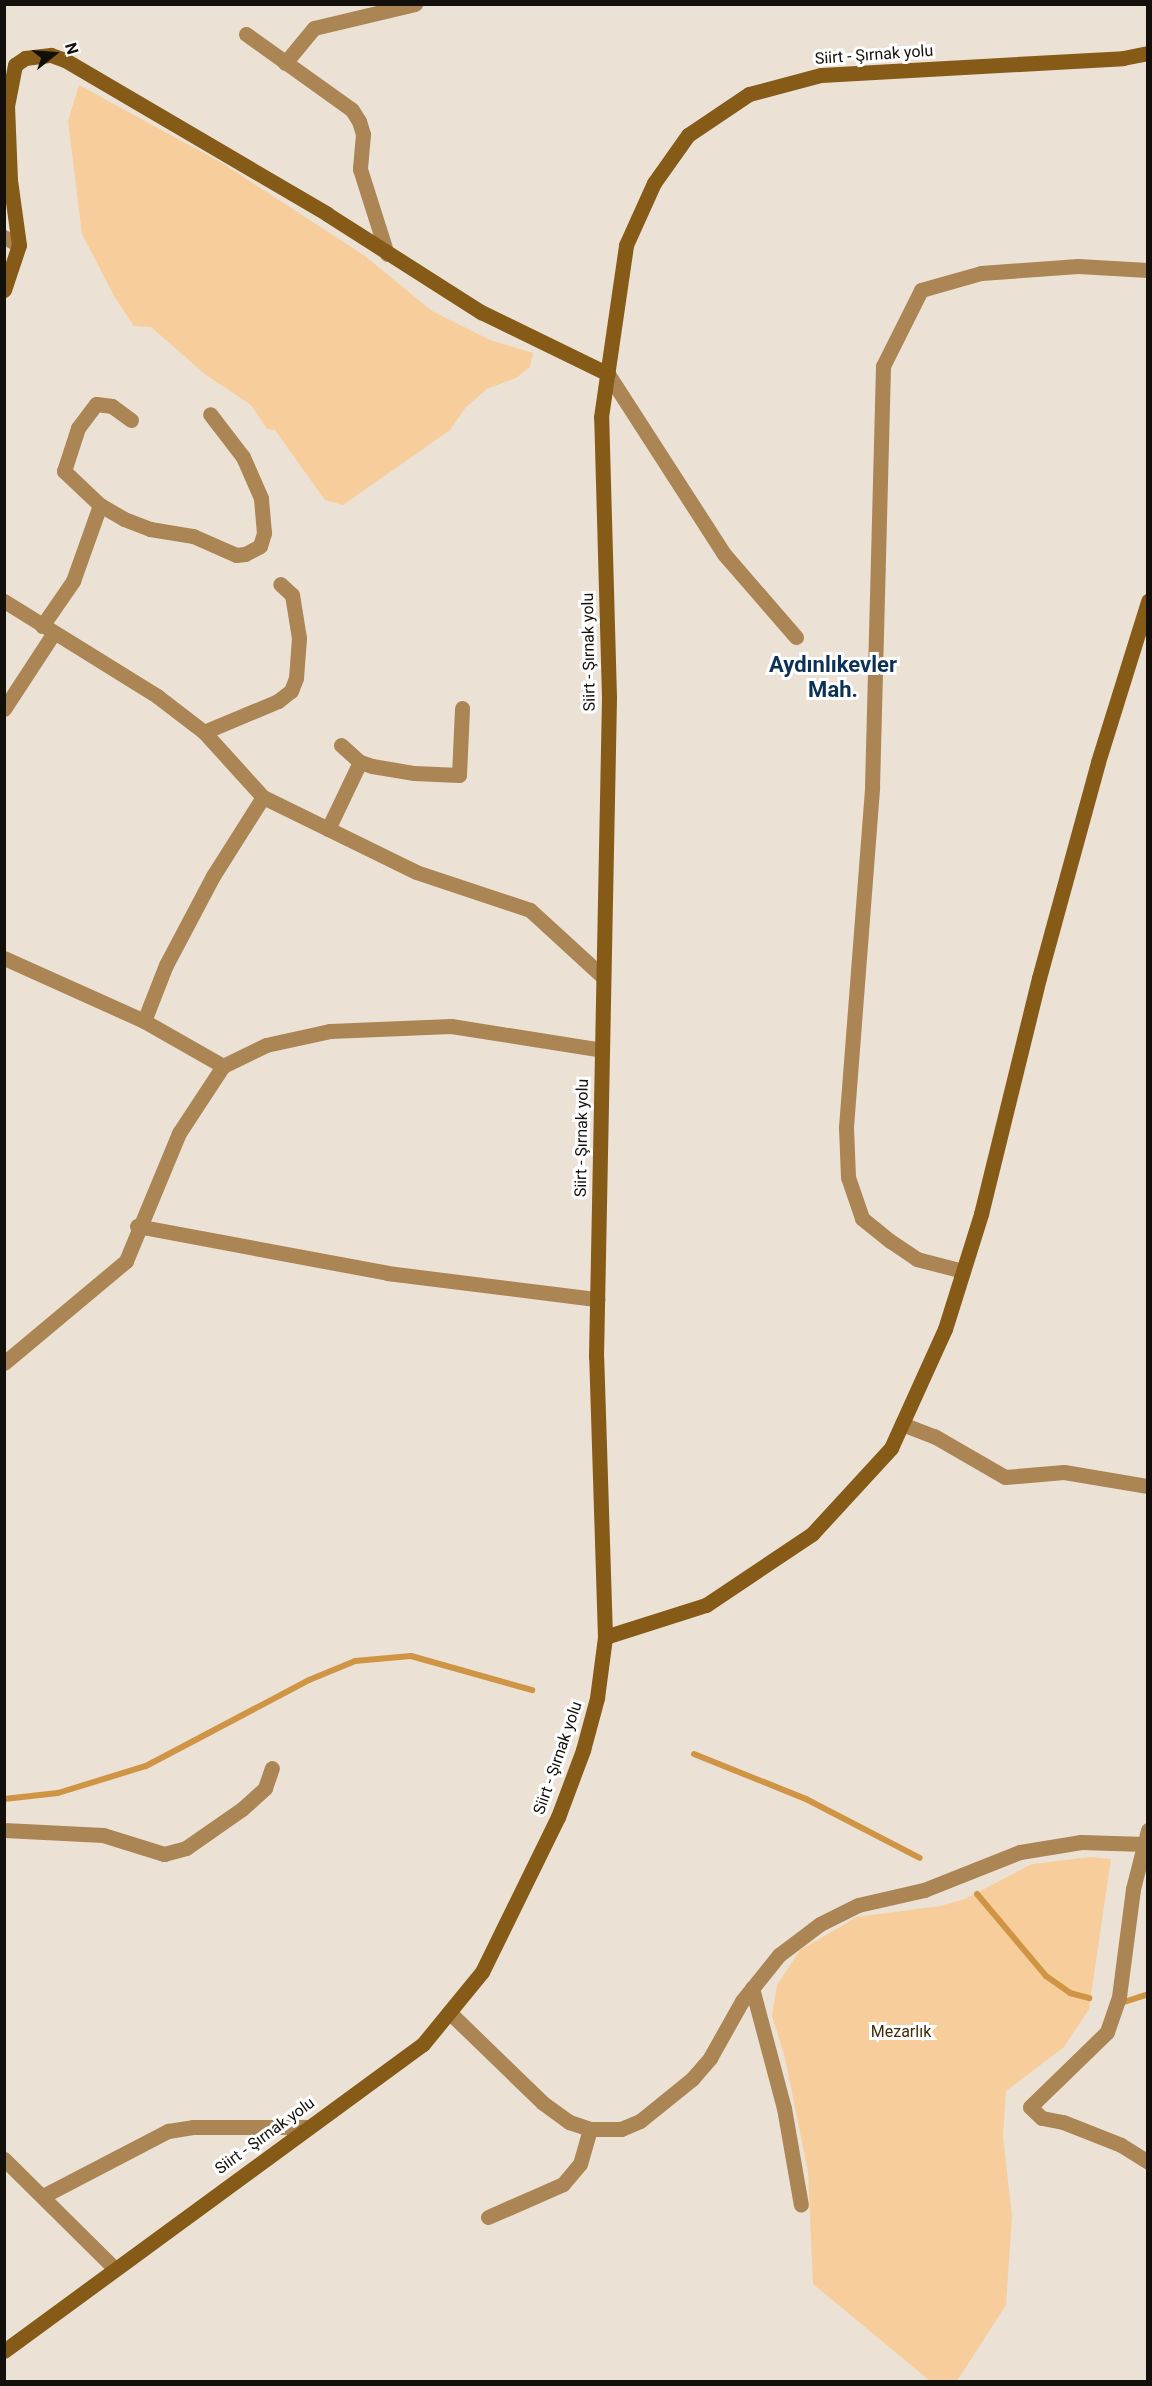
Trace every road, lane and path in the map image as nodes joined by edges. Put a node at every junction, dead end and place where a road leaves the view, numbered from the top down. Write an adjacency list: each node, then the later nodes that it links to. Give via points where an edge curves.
1 (415, 4): 5 (street, via 314,28)
2 (246, 34): 5 (street)
3 (1148, 53): 4 (street)
4 (1123, 58): 6 (street); 12 (street, Siirt - Şırnak yolu, via 821,75 748,94 688,135 654,183 626,245)
5 (285, 63): 9 (street, via 352,110 359,121 363,134 360,169)
6 (1148, 63)
7 (4, 237): 8 (street)
8 (19, 245): 9 (street, via 7,106 15,65 25,58 51,56 65,60 327,214); 11 (street)
9 (387, 254): 12 (street, via 481,312)
10 (1148, 270): 34 (street, via 1078,266 981,273 921,290 883,366 872,787 846,1126 848,1177 862,1218 876,1230 917,1259)
11 (4, 290)
12 (608, 374): 20 (street, via 724,554); 29 (street, Siirt - Şırnak yolu, via 601,417 609,697)
13 (210, 414): 15 (street, via 254,478 261,498 264,533 260,546 236,555 194,536 150,529)
14 (131, 420): 15 (street, via 112,406 96,404 66,454 64,471)
15 (100, 505): 19 (street, via 73,581)
16 (279, 584): 23 (street, via 292,595 298,638 291,691 278,701)
17 (4, 601): 19 (street)
18 (1148, 601): 34 (street, via 1091,784)
19 (48, 630): 22 (street); 23 (street, via 157,696)
20 (796, 637)
21 (462, 708): 25 (street, via 459,775 414,773)
22 (4, 709)
23 (204, 732): 26 (street)
24 (341, 746): 25 (street)
25 (360, 762): 27 (street)
26 (263, 797): 27 (street); 30 (street, via 213,876 166,965)
27 (328, 829): 29 (street, via 416,873 530,910)
28 (4, 958): 30 (street)
29 (603, 977): 31 (street, Siirt - Şırnak yolu)
30 (144, 1021): 32 (street)
31 (602, 1050): 32 (street, via 451,1026 330,1031 266,1045); 35 (street, Siirt - Şırnak yolu)
32 (223, 1066): 33 (street, via 179,1133)
33 (137, 1226): 35 (street, via 387,1273); 36 (street, via 126,1261)
34 (963, 1271): 37 (street, via 945,1329)
35 (597, 1299): 39 (street, Siirt - Şırnak yolu)
36 (4, 1363)
37 (902, 1424): 38 (street, via 934,1436 1005,1477 1064,1472); 39 (street, via 891,1448 812,1534 706,1605)
38 (1148, 1485)
39 (605, 1637): 44 (street, Siirt - Şırnak yolu, via 597,1698 558,1817 482,1972)
40 (272, 1768): 41 (street, via 265,1788 242,1809 186,1848 164,1854 103,1835)
41 (4, 1830)
42 (1146, 1837): 43 (street, via 1020,1852 924,1890 858,1905 797,1938); 48 (street, via 1133,1888 1119,1997 1107,2032 1030,2107 1042,2118 1063,2122 1121,2145)
43 (752, 1988): 46 (street, via 710,2058 668,2101 621,2129); 50 (street, via 784,2108)
44 (449, 2012): 45 (street, Siirt - Şırnak yolu, via 423,2044); 46 (street, via 543,2103 569,2122)
45 (308, 2127): 49 (street, via 193,2127 168,2131); 52 (street, Siirt - Şırnak yolu)
46 (590, 2128): 51 (street, via 580,2164 563,2184)
47 (4, 2159): 49 (street)
48 (1148, 2162)
49 (43, 2196): 52 (street)
50 (801, 2205)
51 (488, 2217)
52 (115, 2269): 53 (street, Siirt - Şırnak yolu)
53 (4, 2351)

